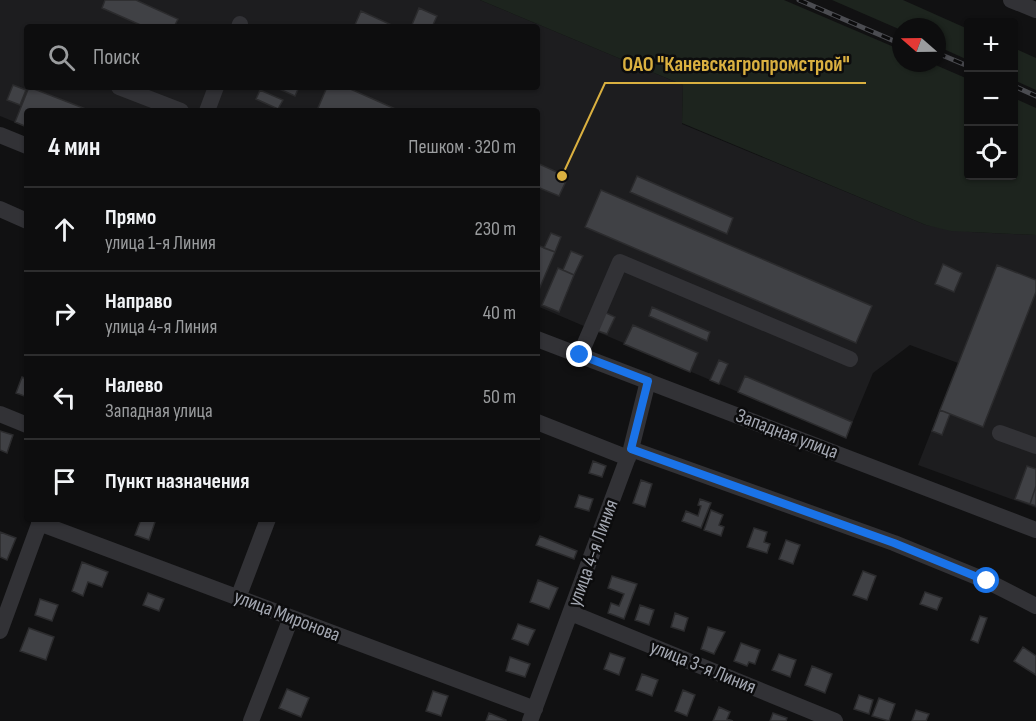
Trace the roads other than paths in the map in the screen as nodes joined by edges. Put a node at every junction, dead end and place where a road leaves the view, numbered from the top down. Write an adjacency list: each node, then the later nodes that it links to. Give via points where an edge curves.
1 (1011, 0): 2 (street)
2 (1036, 10)
3 (127, 90): 5 (street)
4 (215, 90): 6 (street)
5 (173, 108)
6 (208, 108)
7 (0, 135): 8 (street)
8 (24, 145)
9 (0, 209): 10 (street)
10 (24, 221)
11 (540, 340): 12 (street, Западная улица)
12 (580, 355): 13 (street, via 620,262); 14 (street, Западная улица)
13 (850, 359)
14 (648, 381): 20 (street, улица 4-я Линия); 24 (street, Западная улица)
15 (0, 414): 16 (street)
16 (24, 424)
17 (540, 424): 20 (street)
18 (1000, 433): 19 (street)
19 (1036, 446)
20 (629, 453): 27 (street, via 894,543); 28 (street, улица 4-я Линия)
21 (40, 522): 25 (street)
22 (43, 522): 26 (street, улица Миронова)
23 (267, 522): 26 (street)
24 (1036, 530)
25 (7, 588): 30 (street)
26 (238, 598): 29 (street, улица Миронова)
27 (1036, 606)
28 (571, 613): 31 (street, улица 4-я Линия); 33 (street, улица 3-я Линия)
29 (291, 618): 31 (street, улица Миронова); 32 (street)
30 (0, 631)
31 (532, 715)
32 (251, 721)
33 (836, 721)

